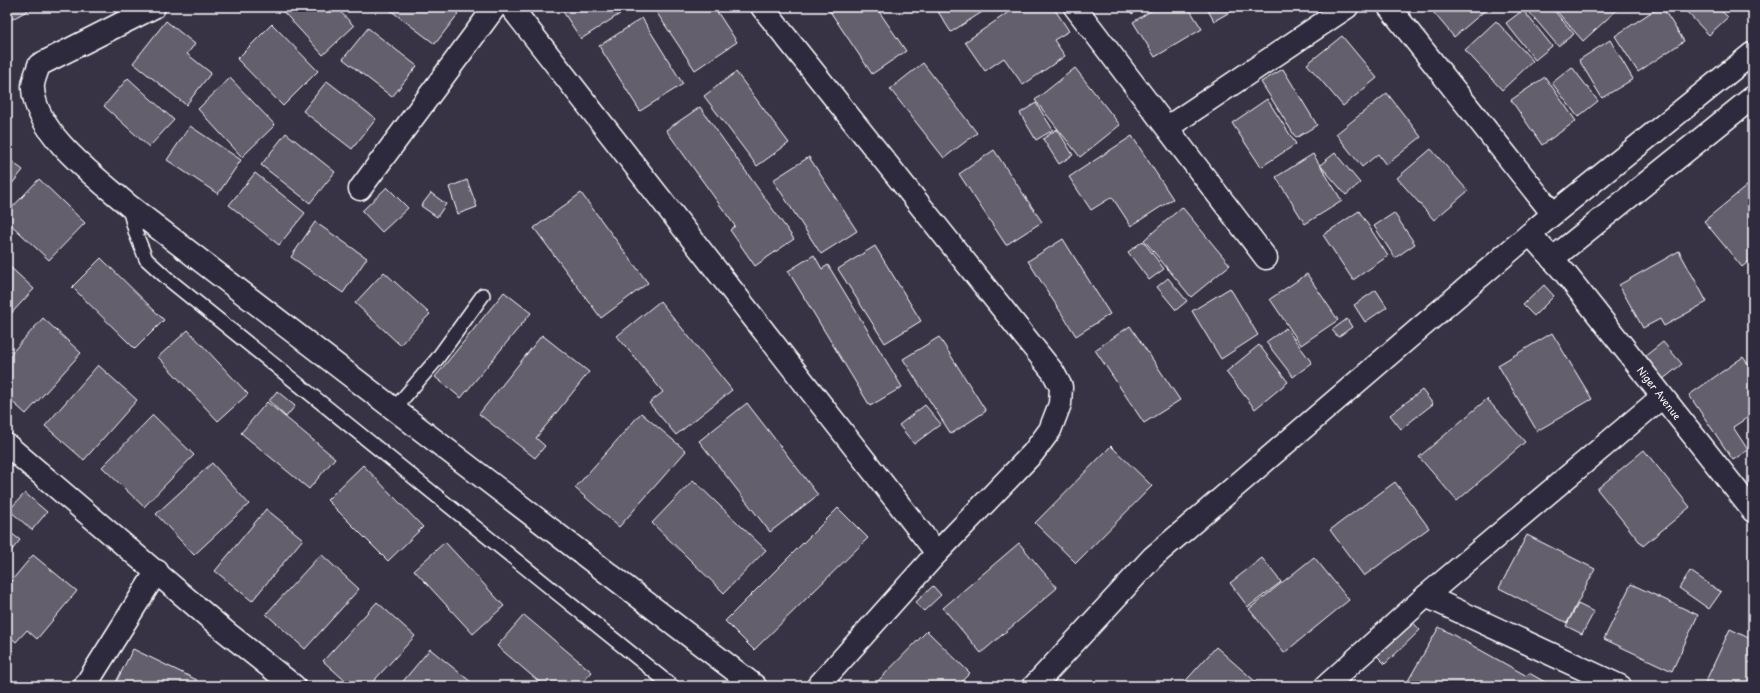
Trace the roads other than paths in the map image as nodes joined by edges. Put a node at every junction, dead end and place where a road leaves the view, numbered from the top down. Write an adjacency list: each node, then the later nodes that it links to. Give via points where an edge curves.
1 (154, 7): 12 (street, via 39,65 32,88 38,112 68,152)
2 (495, 7): 11 (street)
3 (511, 7): 22 (street)
4 (762, 7): 22 (street, via 1053,372 1061,387 1060,404 1050,430 1033,454)
5 (1075, 7): 10 (street)
6 (1347, 7): 10 (street)
7 (1389, 7): 13 (street)
8 (1753, 53): 13 (street)
9 (1753, 97): 16 (street)
10 (1168, 127): 15 (street)
11 (360, 188)
12 (128, 205): 19 (street); 27 (lane, via 146,259)
13 (1553, 214): 14 (street)
14 (1530, 234): 16 (street, Niger Avenue); 30 (street, via 1153,557)
15 (1266, 258)
16 (1559, 266): 18 (street, Niger Avenue)
17 (483, 295): 19 (lane, via 437,359)
18 (1662, 397): 21 (street, Niger Avenue); 24 (street)
19 (394, 409): 28 (street)
20 (7, 445): 23 (street)
21 (1753, 511)
22 (937, 553): 29 (street)
23 (157, 571): 25 (street); 26 (street, via 226,632)
24 (1426, 596): 31 (street); 32 (street)
25 (85, 686)
26 (294, 686)
27 (672, 686)
28 (756, 686)
29 (818, 686)
30 (1034, 686)
31 (1326, 686)
32 (1620, 686)

